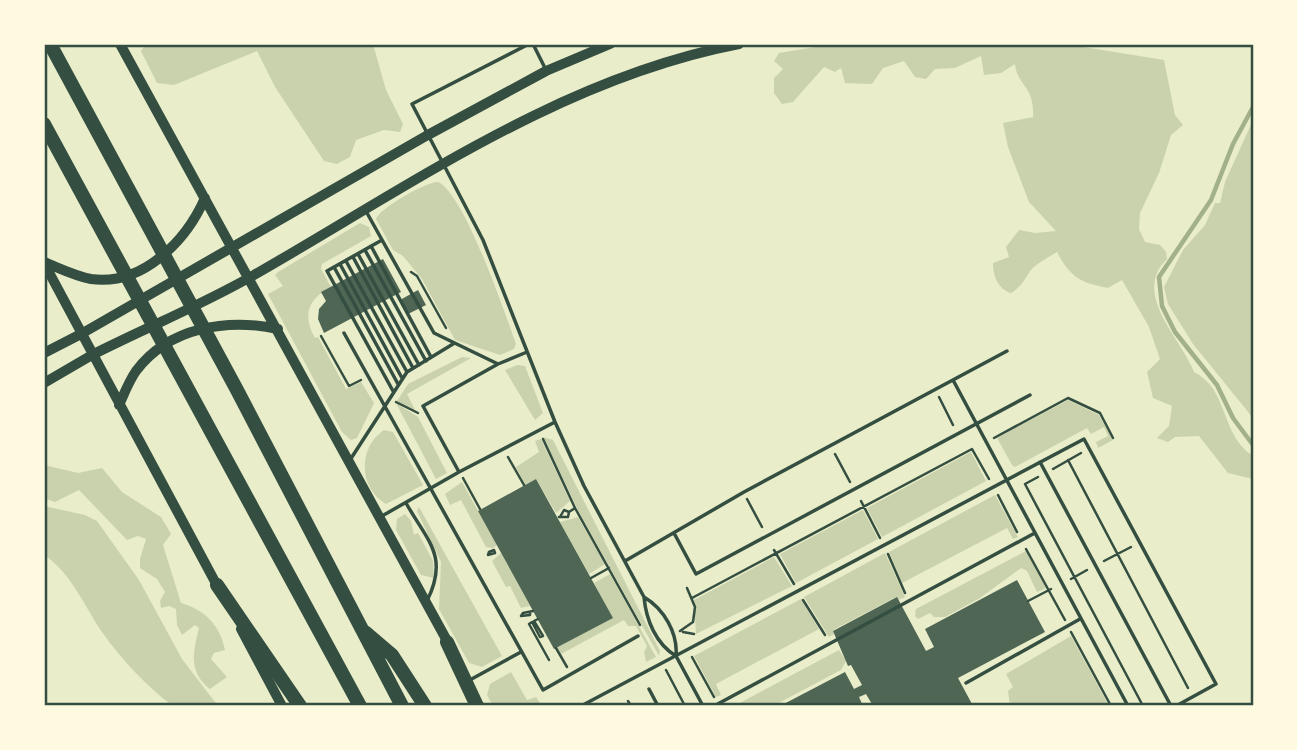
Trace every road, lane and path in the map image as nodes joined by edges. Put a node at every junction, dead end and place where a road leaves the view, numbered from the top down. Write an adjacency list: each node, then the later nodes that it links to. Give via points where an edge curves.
1 (50, 44): 108 (highway, via 237,390)
2 (120, 44): 10 (main road)
3 (531, 44): 6 (lane); 8 (lane, via 412,104)
4 (610, 44): 6 (main road)
5 (739, 44): 9 (main road, via 702,51 572,96)
6 (546, 71): 8 (main road)
7 (44, 124): 129 (highway)
8 (426, 136): 9 (lane); 14 (main road)
9 (442, 164): 11 (main road); 30 (lane, via 484,240)
10 (205, 198): 14 (main road); 19 (main road, via 180,241 141,269 92,279)
11 (366, 211): 12 (lane); 23 (main road)
12 (382, 240): 13 (lane); 28 (lane, via 434,333)
13 (371, 246): 15 (lane); 33 (lane)
14 (232, 247): 23 (main road); 26 (main road)
15 (365, 250): 16 (lane); 34 (lane)
16 (358, 254): 17 (lane); 36 (lane)
17 (353, 257): 18 (lane); 37 (lane)
18 (346, 261): 20 (lane); 38 (lane)
19 (44, 263): 26 (main road)
20 (340, 264): 21 (lane); 39 (lane)
21 (334, 267): 43 (lane); 45 (lane, via 327,271)
22 (407, 269): 28 (path, via 417,276)
23 (249, 278): 24 (main road); 32 (main road)
24 (278, 329): 49 (main road, via 251,323 212,325 171,341 136,372); 63 (main road)
25 (344, 332): 48 (lane)
26 (81, 334): 31 (street); 32 (main road)
27 (321, 336): 40 (path, via 349,386)
28 (453, 344): 33 (lane); 35 (lane)
29 (1006, 351): 41 (lane)
30 (527, 352): 35 (lane); 51 (lane)
31 (44, 353)
32 (92, 355): 42 (street); 49 (main road)
33 (431, 358): 34 (lane)
34 (426, 361): 36 (lane)
35 (498, 364): 50 (lane, via 423,405)
36 (419, 365): 37 (lane)
37 (413, 368): 38 (lane)
38 (407, 372): 39 (lane)
39 (402, 378): 43 (lane)
40 (361, 380)
41 (953, 380): 44 (lane); 52 (lane)
42 (44, 383)
43 (398, 384): 45 (lane)
44 (935, 390): 53 (path); 57 (lane)
45 (393, 391): 48 (lane)
46 (1030, 395): 52 (lane)
47 (396, 402): 50 (path, via 416,414)
48 (386, 403): 63 (lane); 71 (lane)
49 (119, 405): 97 (main road)
50 (426, 411): 65 (lane)
51 (555, 422): 54 (lane); 90 (lane)
52 (976, 424): 56 (lane); 82 (lane, via 696,574)
53 (953, 425)
54 (539, 430): 65 (lane); 77 (path)
55 (1113, 438): 56 (path, via 1100,413 1068,398)
56 (985, 442): 60 (path); 68 (lane)
57 (831, 445): 69 (path); 72 (lane)
58 (965, 445): 60 (path)
59 (1089, 449): 62 (path); 64 (lane, via 1084,439); 142 (lane, via 1216,684)
60 (970, 450): 67 (path); 76 (path)
61 (508, 457): 70 (path)
62 (1068, 460): 66 (path); 89 (path)
63 (349, 461): 79 (main road)
64 (1040, 461): 66 (lane); 68 (lane)
65 (459, 472): 71 (lane); 78 (path)
66 (1046, 472): 95 (path, via 1025,484); 141 (lane)
67 (989, 479)
68 (1005, 480): 83 (lane); 116 (lane)
69 (850, 482)
70 (524, 485)
71 (432, 488): 75 (lane); 115 (lane)
72 (744, 492): 81 (path); 82 (lane)
73 (998, 495): 84 (path)
74 (861, 501): 76 (path)
75 (406, 503): 79 (lane); 105 (lane, via 438,562 438,576)
76 (864, 507): 85 (path); 87 (path)
77 (575, 508): 80 (path, via 564,510); 92 (path)
78 (480, 509)
79 (380, 517): 105 (main road)
80 (559, 517)
81 (762, 527)
82 (674, 533): 90 (lane)
83 (1034, 534): 107 (lane); 138 (lane)
84 (1020, 537)
85 (880, 538)
86 (1131, 547): 89 (path)
87 (775, 552): 96 (path); 102 (path)
88 (887, 553): 100 (path)
89 (1118, 554): 91 (path); 123 (path)
90 (625, 561): 101 (lane)
91 (1104, 561)
92 (609, 568): 94 (path); 109 (path)
93 (1089, 569): 95 (path)
94 (591, 578)
95 (1073, 578): 140 (path)
96 (794, 584)
97 (217, 585): 127 (main road); 128 (highway)
98 (687, 587): 102 (path)
99 (1051, 589): 104 (path)
100 (906, 596)
101 (644, 597): 116 (lane, via 653,629 665,649); 116 (lane, via 657,605 673,633)
102 (692, 598): 110 (path, via 693,622 680,631)
103 (802, 598): 112 (path)
104 (1028, 601)
105 (426, 603): 113 (main road)
106 (538, 619): 118 (path, via 534,621 543,636 529,624)
107 (1080, 619): 122 (lane); 139 (lane)
108 (356, 624): 130 (highway); 131 (highway, via 391,655)
109 (645, 634)
110 (694, 634)
111 (638, 636): 120 (lane)
112 (827, 638)
113 (447, 642): 121 (main road); 132 (highway)
114 (556, 648): 120 (path)
115 (522, 652): 120 (lane, via 543,691); 121 (lane)
116 (676, 656): 119 (lane); 137 (lane)
117 (692, 657): 125 (path)
118 (549, 660)
119 (662, 664): 133 (lane); 136 (path)
120 (571, 674)
121 (468, 681): 132 (main road)
122 (966, 683)
123 (1188, 688)
124 (649, 689): 135 (lane)
125 (714, 698)
126 (628, 701): 134 (path)
127 (282, 706)
128 (300, 706)
129 (360, 706)
130 (402, 706)
131 (425, 706)
132 (480, 706)
133 (581, 706)
134 (631, 706)
135 (658, 706)
136 (685, 706)
137 (703, 706)
138 (714, 706)
139 (1128, 706)
140 (1143, 706)
141 (1171, 706)
142 (1176, 706)

